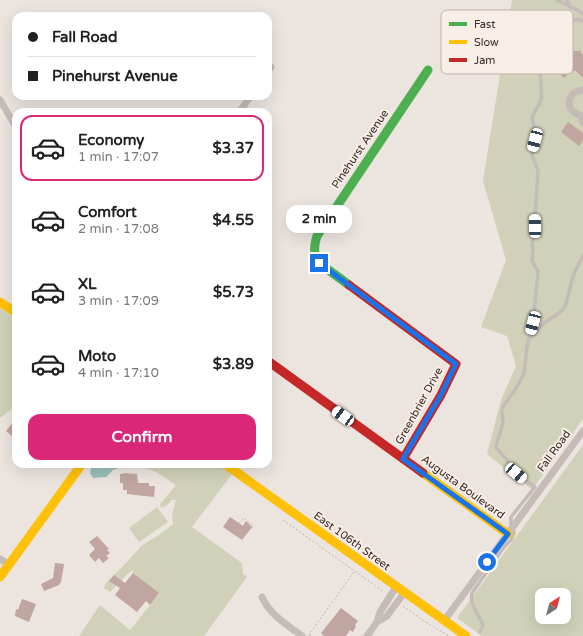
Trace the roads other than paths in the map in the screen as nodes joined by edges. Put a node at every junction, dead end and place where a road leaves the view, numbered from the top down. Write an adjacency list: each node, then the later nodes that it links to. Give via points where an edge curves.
1 (557, 0): 3 (lane)
2 (567, 0): 3 (lane)
3 (572, 8): 4 (lane)
4 (583, 14)
5 (573, 20): 6 (lane)
6 (583, 21)
7 (428, 70): 19 (street, Pinehurst Avenue, via 319,232 314,255 319,263)
8 (541, 74): 17 (lane, via 541,100 532,118 536,133 532,156 538,171 532,260 538,277)
9 (583, 90): 11 (street, via 574,92 570,104 571,110)
10 (0, 100): 12 (street)
11 (582, 116): 13 (lane, via 580,123)
12 (12, 120)
13 (583, 124)
14 (583, 255): 17 (lane, via 562,311 547,320)
15 (0, 302): 16 (street)
16 (12, 310)
17 (529, 340): 24 (lane, via 524,373 504,405 503,423 496,446 516,473 535,487 511,517)
18 (272, 364): 21 (street, Augusta Boulevard)
19 (456, 364): 21 (street, Greenbrier Drive, via 441,395)
20 (583, 431): 24 (street, Fall Road)
21 (403, 459): 24 (street, Augusta Boulevard)
22 (79, 468): 26 (street)
23 (231, 468): 28 (street, East 106th Street)
24 (510, 531): 31 (street, Fall Road); 33 (lane, via 514,532 512,539 472,593 472,603 483,626)
25 (0, 559): 26 (street)
26 (9, 566): 27 (street)
27 (0, 578)
28 (396, 587): 29 (street, East 106th Street); 32 (street, via 380,612)
29 (404, 593): 31 (street, East 106th Street); 32 (street, via 387,616)
30 (262, 597): 34 (street, via 273,614)
31 (444, 621): 36 (street, East 106th Street)
32 (377, 622): 35 (street)
33 (480, 632)
34 (302, 636)
35 (368, 636)
36 (466, 636)

